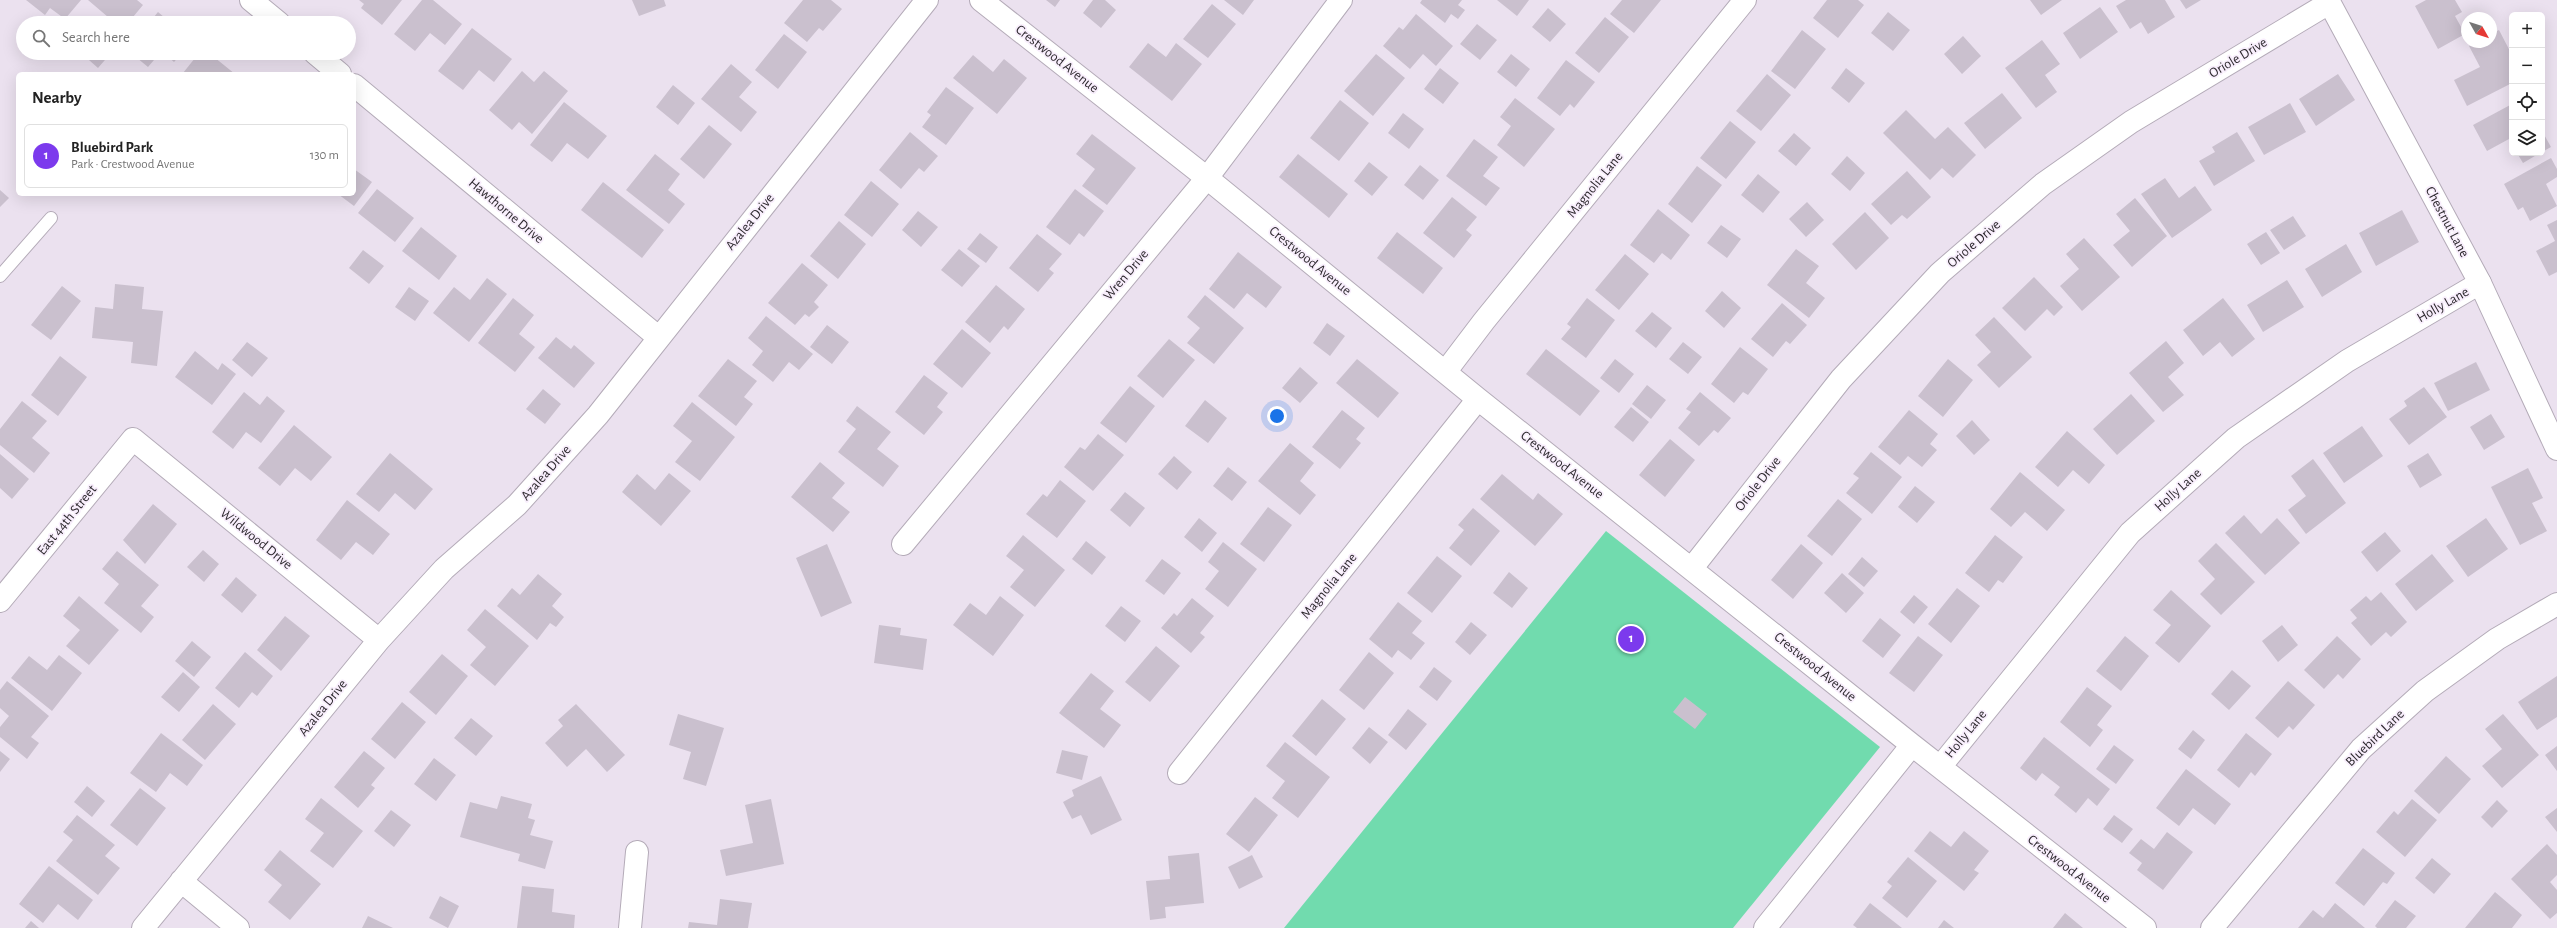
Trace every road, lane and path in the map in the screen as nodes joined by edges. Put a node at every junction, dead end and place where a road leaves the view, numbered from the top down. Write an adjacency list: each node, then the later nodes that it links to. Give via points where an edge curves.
1 (251, 0): 7 (street)
2 (927, 0): 15 (street, Azalea Drive)
3 (981, 0): 11 (street, Crestwood Avenue)
4 (1341, 0): 11 (street, Wren Drive)
5 (1745, 0): 16 (street, Magnolia Lane)
6 (2329, 1): 14 (street, Chestnut Lane); 21 (street, Oriole Drive, via 2131,122 2043,184 1940,273 1841,379)
7 (270, 16)
8 (323, 60): 9 (street)
9 (338, 72)
10 (356, 87): 15 (street, Hawthorne Drive)
11 (1207, 178): 16 (street, Crestwood Avenue); 20 (street, Wren Drive)
12 (51, 218): 13 (lane)
13 (0, 276)
14 (2480, 283): 19 (street, Chestnut Lane); 26 (street, Holly Lane, via 2347,361 2236,438 2130,533)
15 (658, 337): 24 (street, Azalea Drive, via 598,414 517,505 444,569)
16 (1446, 371): 17 (street, Crestwood Avenue)
17 (1478, 399): 21 (street, Crestwood Avenue); 27 (street, Magnolia Lane)
18 (133, 439): 22 (street, East 44th Street); 24 (street, Wildwood Drive)
19 (2557, 449)
20 (903, 544)
21 (1692, 568): 25 (street, Crestwood Avenue)
22 (0, 601)
23 (2557, 604): 35 (street, Bluebird Lane, via 2497,639 2425,691 2361,749)
24 (379, 640): 29 (street, Azalea Drive)
25 (1912, 745): 26 (street, Crestwood Avenue); 33 (street)
26 (1940, 767): 34 (street, Crestwood Avenue)
27 (1179, 773)
28 (637, 852): 32 (street)
29 (181, 881): 30 (street, Azalea Drive); 31 (street)
30 (143, 928)
31 (238, 928)
32 (630, 928)
33 (1765, 928)
34 (2145, 928)
35 (2212, 928)

